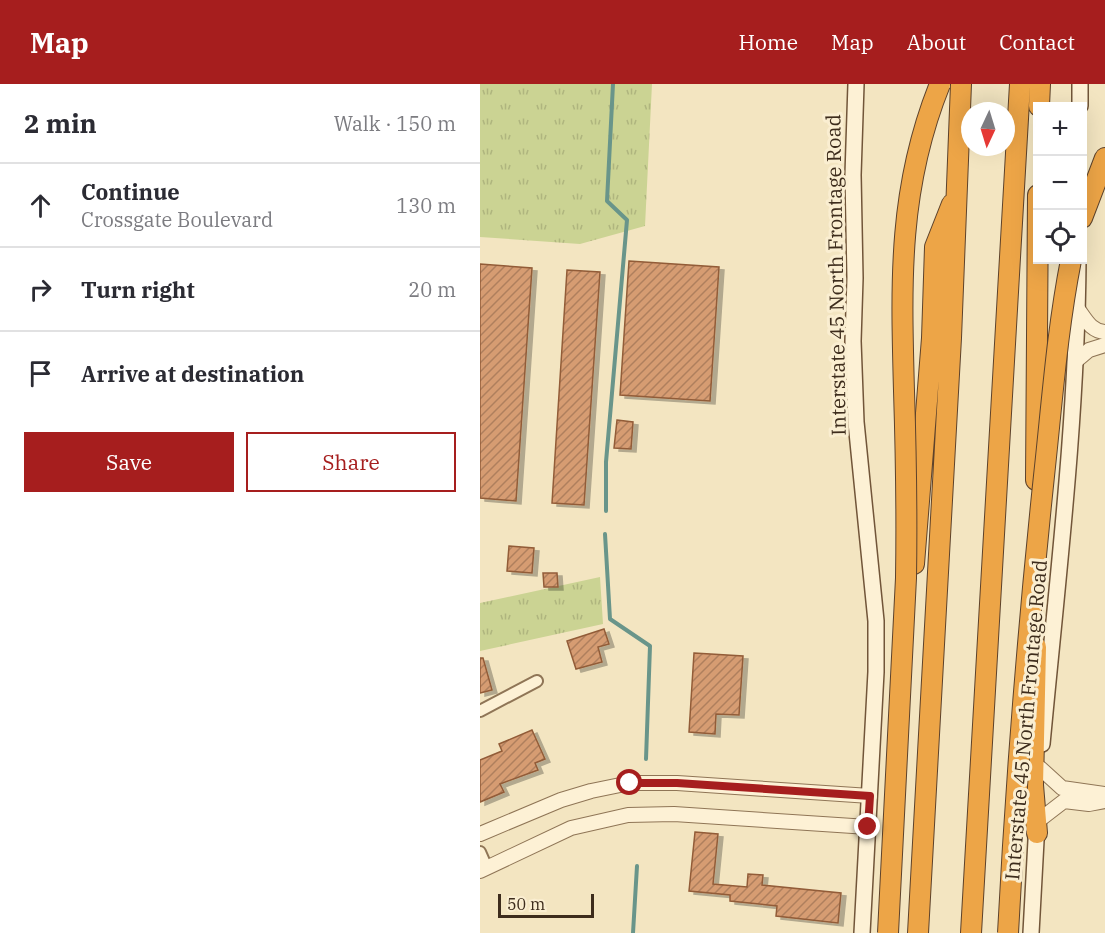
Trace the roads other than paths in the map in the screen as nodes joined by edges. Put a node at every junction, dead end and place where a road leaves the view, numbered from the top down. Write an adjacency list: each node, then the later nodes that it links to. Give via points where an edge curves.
1 (856, 84): 23 (main road, Interstate 45 North Frontage Road, via 856,422 876,621)
2 (940, 84): 31 (highway, bridge, via 919,146 904,233 906,579)
3 (961, 84): 10 (highway)
4 (1020, 84): 33 (highway)
5 (1040, 84): 7 (highway)
6 (1080, 84): 8 (main road)
7 (1039, 102)
8 (1080, 102)
9 (1105, 158): 12 (highway)
10 (958, 187): 31 (highway, via 935,247 932,338); 32 (highway)
11 (1038, 210): 26 (highway, via 1033,785)
12 (1086, 210)
13 (1070, 264): 34 (highway, bridge, via 1057,342 1037,542 1015,792)
14 (1078, 264): 15 (main road, Interstate 45 North Frontage Road)
15 (1078, 309): 16 (street, via 1090,327); 18 (main road, Interstate 45 North Frontage Road)
16 (1105, 332)
17 (1105, 345): 18 (street, via 1089,350)
18 (1076, 361): 21 (main road, Interstate 45 North Frontage Road)
19 (537, 681): 20 (street)
20 (480, 711)
21 (1040, 768): 22 (street, via 1062,788); 26 (main road, Interstate 45 North Frontage Road)
22 (1105, 794)
23 (870, 796): 25 (main road, Interstate 45 North Frontage Road); 27 (street, via 630,783 561,800)
24 (1105, 801): 26 (street, via 1064,801)
25 (868, 827): 29 (street, via 664,813 628,815 571,828); 30 (main road, Interstate 45 North Frontage Road)
26 (1037, 827): 35 (main road, Interstate 45 North Frontage Road)
27 (480, 834)
28 (480, 852): 29 (street)
29 (484, 870)
30 (862, 933)
31 (886, 933)
32 (918, 933)
33 (971, 933)
34 (1008, 933)
35 (1031, 933)

